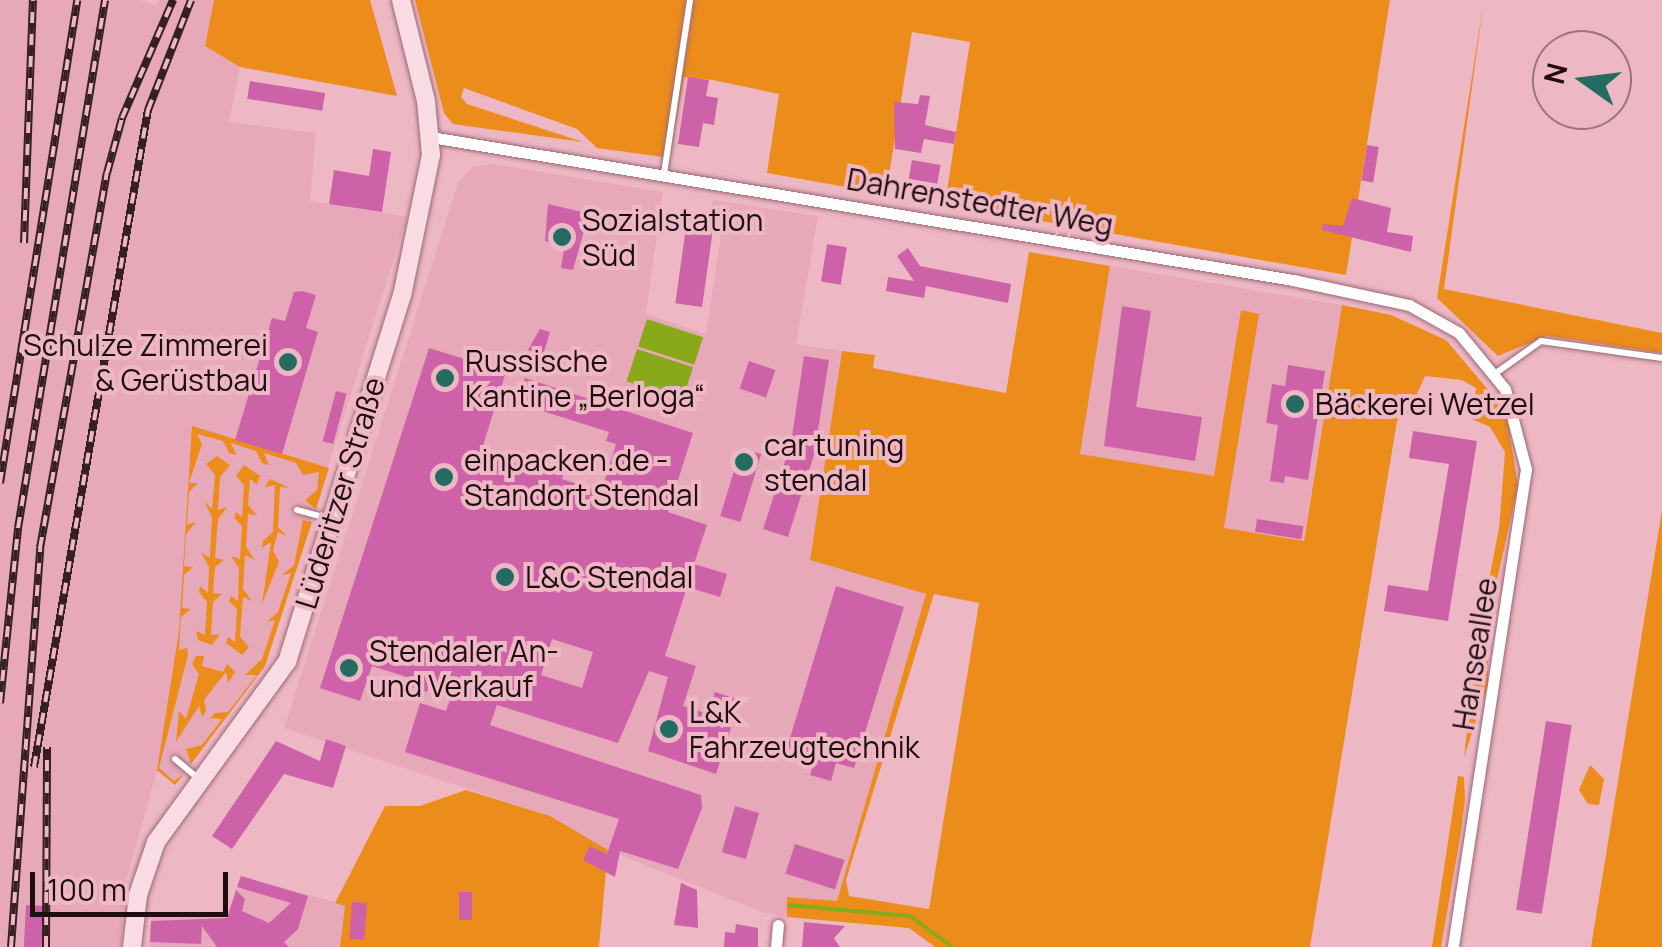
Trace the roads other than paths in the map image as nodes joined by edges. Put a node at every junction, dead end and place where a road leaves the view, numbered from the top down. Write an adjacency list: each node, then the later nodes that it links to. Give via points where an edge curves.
1 (401, 0): 3 (main road, Lüderitzer Straße)
2 (690, 0): 4 (lane)
3 (430, 137): 4 (street, Dahrenstedter Weg); 8 (main road, Lüderitzer Straße, via 412,259)
4 (664, 174): 6 (street, Dahrenstedter Weg, via 1384,298 1447,324)
5 (1662, 358): 6 (lane, via 1541,341)
6 (1496, 372): 14 (street, Hanseallee, via 1522,436 1525,492)
7 (297, 510): 8 (lane)
8 (332, 520): 10 (main road, Lüderitzer Straße, via 279,679)
9 (175, 759): 10 (lane)
10 (201, 781): 12 (main road, Lüderitzer Straße, via 150,854)
11 (778, 925): 13 (street)
12 (132, 947)
13 (776, 947)
14 (1453, 947)

